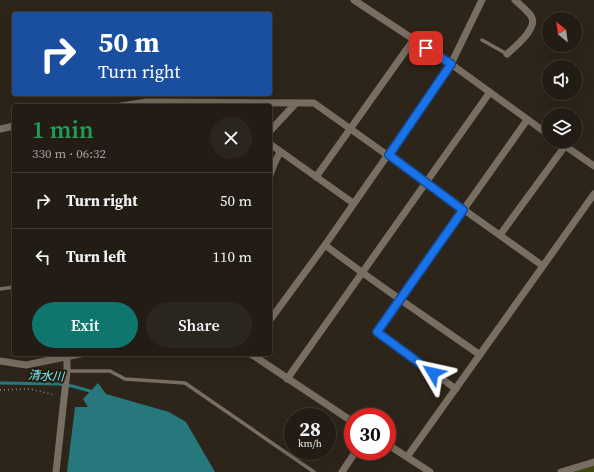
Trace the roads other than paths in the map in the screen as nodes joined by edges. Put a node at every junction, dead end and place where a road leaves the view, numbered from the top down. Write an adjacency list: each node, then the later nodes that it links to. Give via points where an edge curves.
1 (354, 0): 4 (street)
2 (482, 0): 7 (street)
3 (515, 0): 6 (street, via 531,16 533,26)
4 (414, 39): 7 (street); 15 (street)
5 (482, 40): 6 (lane)
6 (507, 54)
7 (451, 64): 8 (street); 21 (street)
8 (490, 92): 11 (street); 25 (street)
9 (296, 103): 10 (street); 14 (street); 15 (street, via 314,103)
10 (134, 104)
11 (527, 120): 16 (street); 28 (street)
12 (12, 126): 13 (street)
13 (0, 129)
14 (272, 129)
15 (350, 130): 21 (street); 24 (street)
16 (542, 130)
17 (272, 146): 20 (street)
18 (564, 148): 29 (street)
19 (568, 148): 22 (street)
20 (280, 152): 23 (street); 24 (street)
21 (389, 155): 25 (street); 27 (street)
22 (594, 166)
23 (272, 170)
24 (316, 176): 27 (street)
25 (426, 182): 28 (street); 32 (street)
26 (594, 194): 31 (street)
27 (353, 203): 30 (street)
28 (463, 210): 29 (street); 35 (street)
29 (500, 236): 31 (street)
30 (325, 245): 32 (street); 36 (street)
31 (543, 266): 37 (street)
32 (362, 273): 35 (street); 43 (street)
33 (12, 287): 34 (lane)
34 (0, 288)
35 (401, 299): 37 (street); 44 (street, via 377,332)
36 (272, 317)
37 (480, 355): 44 (street)
38 (71, 356): 40 (street)
39 (254, 356): 43 (street)
40 (67, 357): 41 (street, via 26,365); 42 (street)
41 (0, 361)
42 (67, 374): 50 (street); 51 (lane, via 110,371 125,379 185,383)
43 (287, 379): 45 (street)
44 (456, 389): 47 (street)
45 (344, 416)
46 (396, 450): 47 (street)
47 (407, 457): 53 (street)
48 (350, 460): 52 (street)
49 (594, 462): 54 (street)
50 (56, 472)
51 (314, 472)
52 (342, 472)
53 (430, 472)
54 (561, 472)

